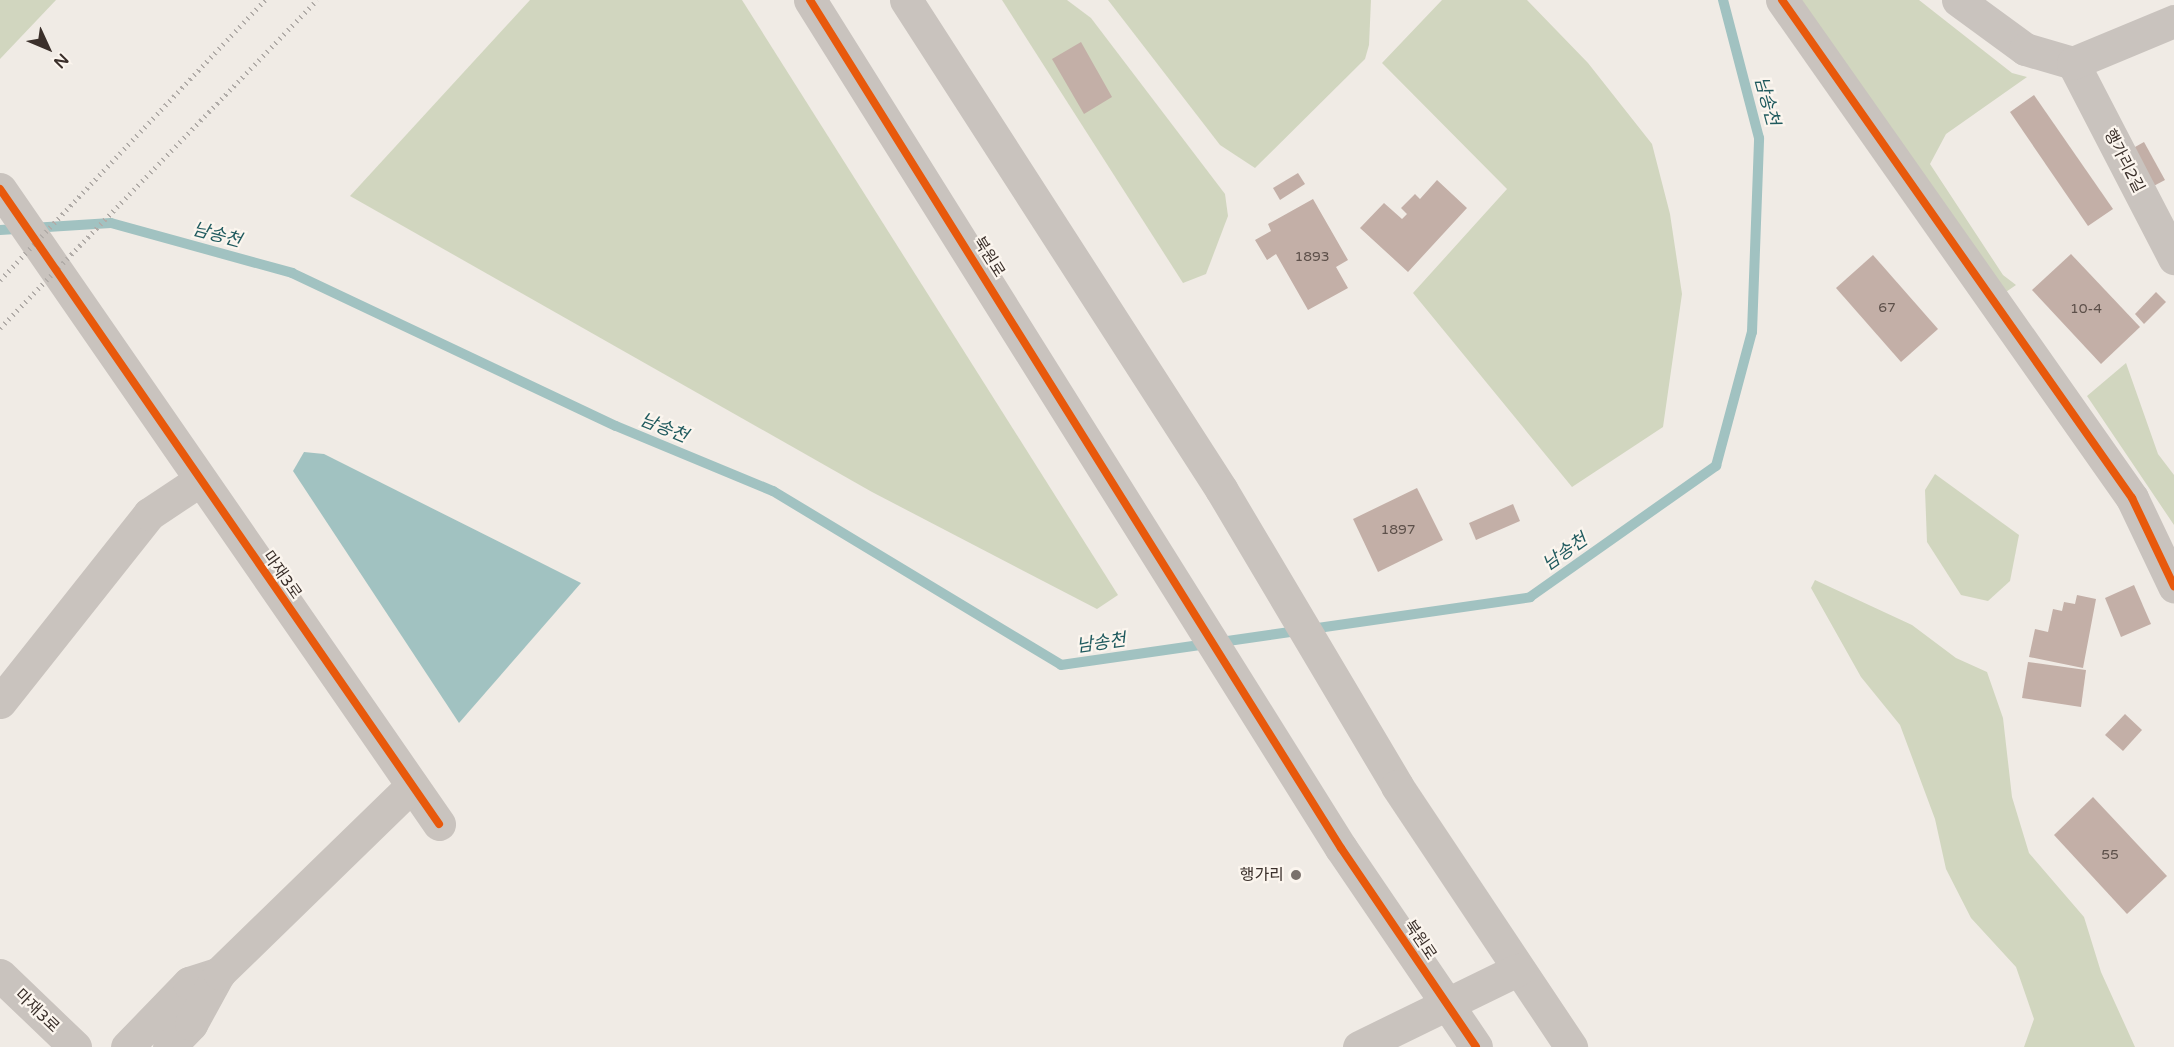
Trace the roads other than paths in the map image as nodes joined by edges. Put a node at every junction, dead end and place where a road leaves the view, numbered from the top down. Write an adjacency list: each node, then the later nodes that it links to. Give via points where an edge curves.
1 (810, 0): 17 (street, 북원로, via 1145,528 1341,848)
2 (906, 0): 14 (street, via 1221,489 1397,786)
3 (1782, 0): 10 (street, via 2132,498)
4 (1958, 0): 6 (street, via 2025,49)
5 (2174, 21): 6 (street)
6 (2073, 63): 8 (street, 행가리2길)
7 (0, 189): 9 (street, 마재3로)
8 (2174, 258)
9 (200, 480): 11 (street, via 149,514); 12 (street, 마재3로)
10 (2174, 586)
11 (0, 702)
12 (412, 785): 13 (street, 마재3로); 15 (street)
13 (439, 824)
14 (1517, 970): 17 (street); 23 (street)
15 (219, 973): 19 (street, via 189,983); 20 (street, via 191,1024)
16 (0, 975): 18 (street, 마재3로)
17 (1448, 1004): 21 (street); 22 (street, 북원로)
18 (75, 1047)
19 (127, 1047)
20 (168, 1047)
21 (1359, 1047)
22 (1476, 1047)
23 (1571, 1047)

